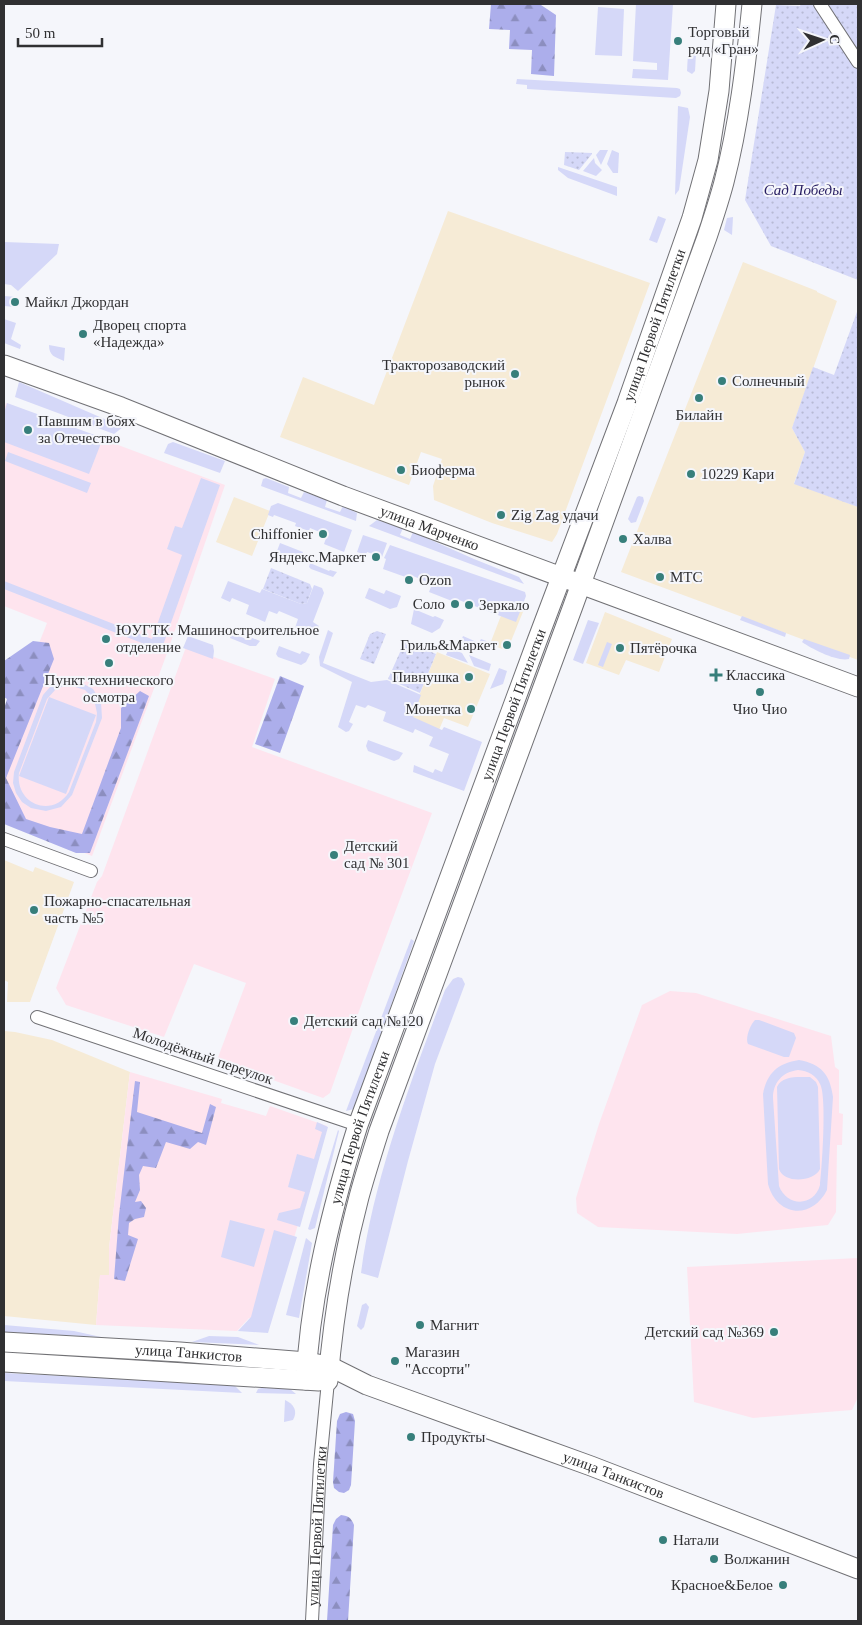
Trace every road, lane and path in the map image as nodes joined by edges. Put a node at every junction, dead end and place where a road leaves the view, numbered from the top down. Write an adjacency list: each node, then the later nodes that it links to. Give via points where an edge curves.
1 (726, 4): 6 (main road, улица Первой Пятилетки, via 719,91 708,160 692,218 627,403)
2 (752, 4): 7 (main road, улица Первой Пятилетки, via 744,82 724,183)
3 (820, 4): 4 (street)
4 (858, 62)
5 (4, 365): 6 (main road, улица Марченко, via 121,406 343,496)
6 (561, 576): 7 (main road, улица Марченко); 12 (main road, улица Первой Пятилетки)
7 (581, 583): 8 (main road, улица Марченко); 16 (main road, улица Первой Пятилетки, via 379,1131 345,1254)
8 (858, 687)
9 (4, 839): 10 (street)
10 (91, 871)
11 (37, 1017): 12 (street, Молодёжный переулок)
12 (358, 1125): 15 (main road, улица Первой Пятилетки, via 326,1238)
13 (4, 1342): 15 (main road, улица Танкистов, via 180,1352)
14 (4, 1362): 15 (main road, улица Танкистов)
15 (307, 1371): 16 (main road, улица Танкистов); 17 (street)
16 (328, 1374): 17 (street, улица Первой Пятилетки); 18 (main road, улица Танкистов, via 591,1466)
17 (325, 1402): 19 (street, улица Первой Пятилетки)
18 (858, 1570)
19 (312, 1621)

